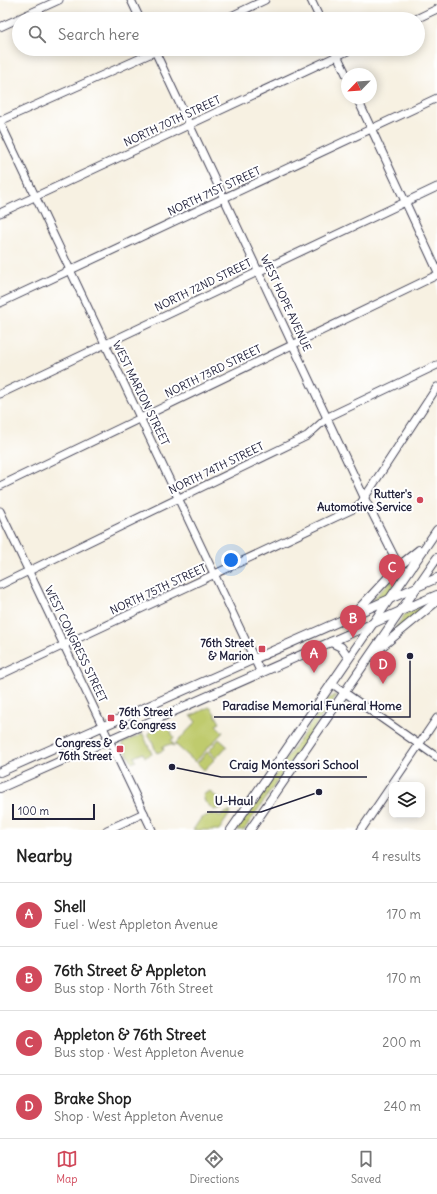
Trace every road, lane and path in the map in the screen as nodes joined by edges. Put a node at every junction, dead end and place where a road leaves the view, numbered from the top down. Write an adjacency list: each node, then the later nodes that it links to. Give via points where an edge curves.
1 (59, 0): 6 (street)
2 (131, 0): 7 (street)
3 (265, 0): 8 (street)
4 (311, 0): 9 (street)
5 (437, 9): 10 (street)
6 (33, 12)
7 (137, 12)
8 (240, 12)
9 (317, 12)
10 (425, 15)
11 (12, 22): 12 (street)
12 (0, 27)
13 (144, 56): 20 (street)
14 (160, 56): 21 (street, WEST HOPE AVENUE)
15 (328, 56): 21 (street, NORTH 70TH STREET)
16 (338, 56): 17 (street)
17 (343, 68)
18 (437, 98): 22 (street, NORTH 71ST STREET)
19 (360, 104): 22 (street)
20 (0, 122): 24 (street, WEST MARION STREET)
21 (190, 125): 24 (street, NORTH 70TH STREET); 25 (street, WEST HOPE AVENUE)
22 (371, 128): 25 (street, NORTH 71ST STREET); 26 (street)
23 (437, 187): 26 (street, NORTH 72ND STREET)
24 (35, 197): 27 (street, NORTH 70TH STREET); 28 (street, WEST MARION STREET)
25 (224, 198): 28 (street, NORTH 71ST STREET); 30 (street, WEST HOPE AVENUE)
26 (406, 202): 29 (street); 30 (street, NORTH 72ND STREET)
27 (0, 213)
28 (71, 270): 32 (street, NORTH 71ST STREET); 33 (street, WEST MARION STREET)
29 (437, 270)
30 (258, 271): 33 (street, NORTH 72ND STREET); 34 (street, WEST HOPE AVENUE)
31 (437, 275): 34 (street, NORTH 73RD STREET)
32 (0, 303)
33 (105, 344): 37 (street, NORTH 72ND STREET); 38 (street, WEST MARION STREET)
34 (293, 344): 38 (street, NORTH 73RD STREET); 39 (street, WEST HOPE AVENUE)
35 (437, 365): 39 (street, NORTH 74TH STREET)
36 (437, 387): 41 (street, NORTH 75TH STREET)
37 (0, 394)
38 (141, 418): 40 (street, NORTH 73RD STREET); 42 (street, WEST MARION STREET)
39 (328, 418): 41 (street, WEST HOPE AVENUE); 42 (street, NORTH 74TH STREET, via 307,436)
40 (0, 486)
41 (364, 497): 47 (street, WEST HOPE AVENUE); 49 (street, NORTH 75TH STREET, via 359,505 345,514)
42 (179, 498): 48 (street, NORTH 74TH STREET); 49 (street, WEST MARION STREET)
43 (0, 511): 48 (street, WEST CONGRESS STREET)
44 (437, 530): 45 (main road)
45 (426, 545): 47 (main road); 54 (main road)
46 (437, 558): 52 (main road)
47 (399, 566): 57 (main road)
48 (28, 571): 51 (street, NORTH 74TH STREET); 60 (street, WEST CONGRESS STREET)
49 (214, 575): 60 (street, NORTH 75TH STREET); 63 (street, WEST MARION STREET)
50 (437, 578): 52 (main road)
51 (0, 585)
52 (415, 589): 54 (main road); 56 (main road)
53 (437, 595): 56 (main road)
54 (388, 600): 57 (main road); 58 (main road)
55 (437, 601): 62 (main road)
56 (398, 613): 58 (main road); 62 (main road)
57 (354, 615): 63 (main road)
58 (372, 624): 59 (main road); 61 (main road)
59 (331, 642): 61 (main road, via 341,647); 64 (main road)
60 (64, 644): 65 (street, NORTH 75TH STREET); 69 (street, WEST CONGRESS STREET)
61 (348, 657): 66 (main road)
62 (367, 658): 67 (main road)
63 (254, 660): 64 (street, WEST MARION STREET); 69 (main road)
64 (261, 674): 70 (main road)
65 (0, 675)
66 (331, 684): 67 (street); 78 (main road)
67 (344, 692): 71 (street); 79 (main road)
68 (437, 718): 71 (street)
69 (103, 726): 70 (street, WEST CONGRESS STREET); 73 (main road)
70 (109, 740): 74 (main road); 75 (street, WEST CONGRESS STREET)
71 (418, 744): 72 (street); 80 (street)
72 (437, 757)
73 (0, 772)
74 (0, 788)
75 (144, 813): 76 (street); 77 (street, WEST CONGRESS STREET)
76 (107, 830)
77 (152, 830)
78 (231, 830)
79 (250, 830)
80 (361, 830)

